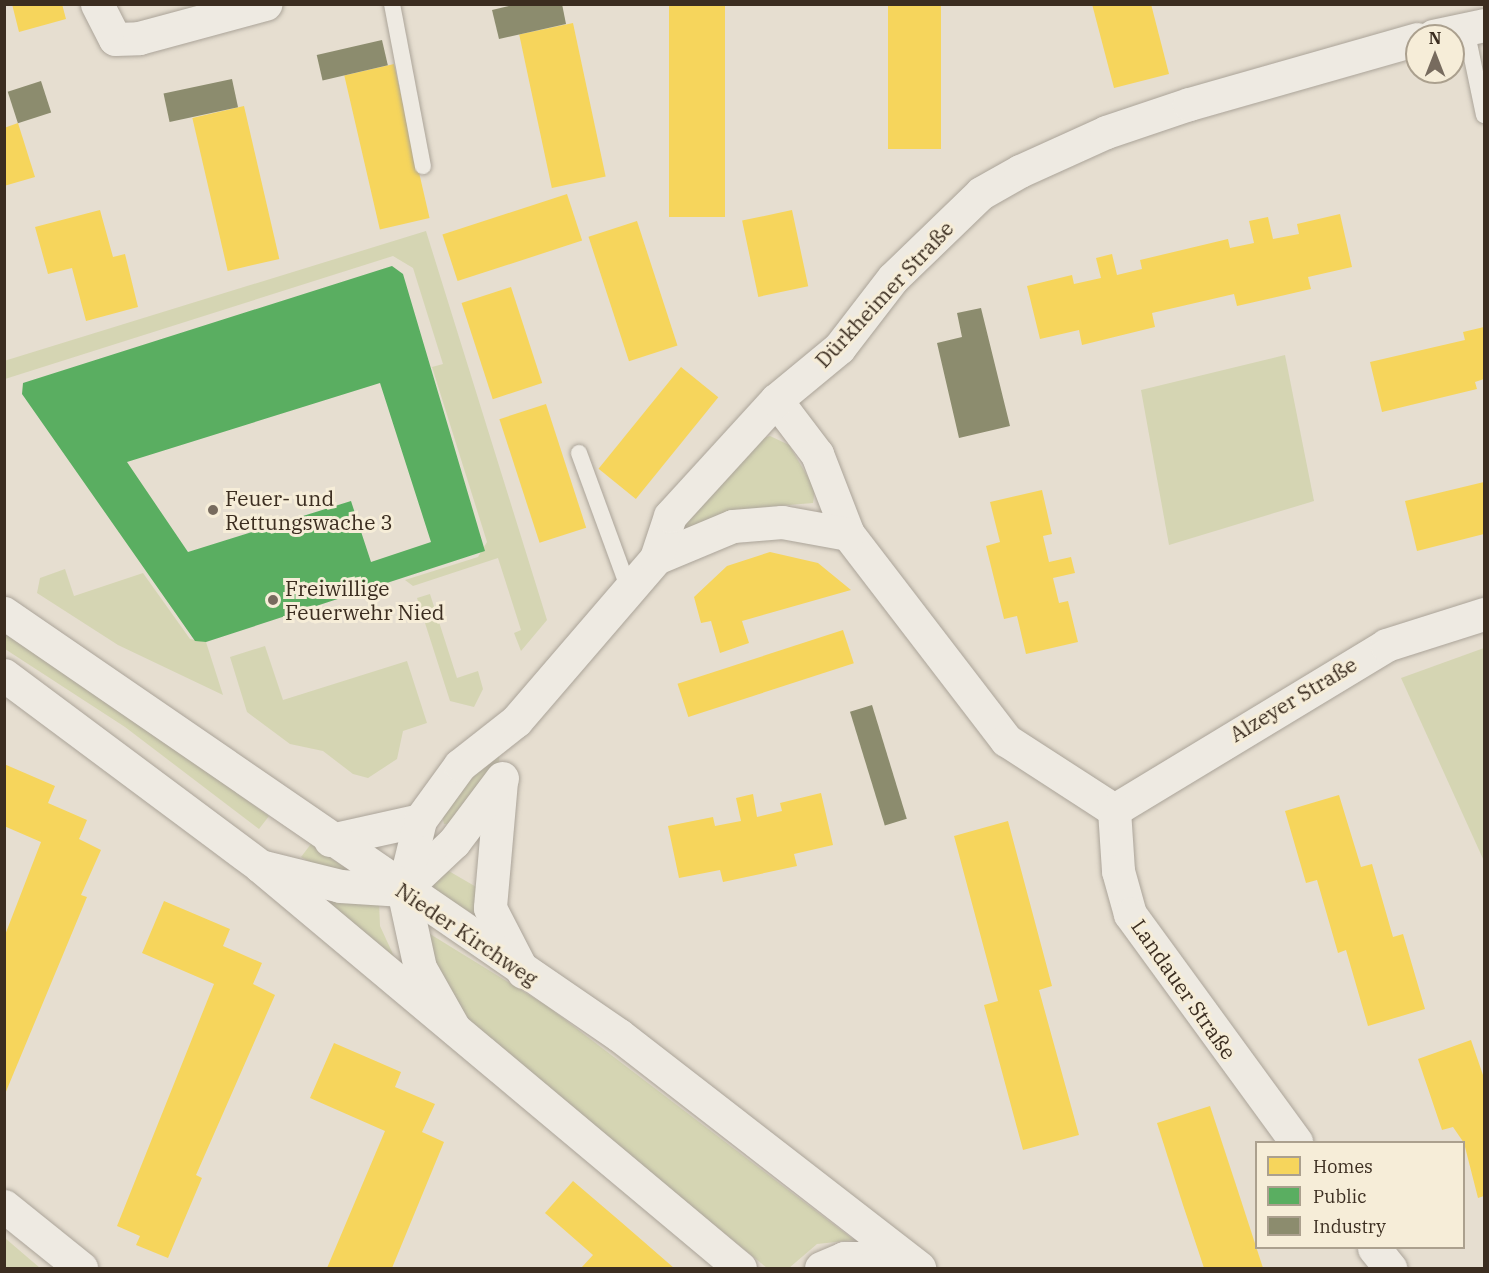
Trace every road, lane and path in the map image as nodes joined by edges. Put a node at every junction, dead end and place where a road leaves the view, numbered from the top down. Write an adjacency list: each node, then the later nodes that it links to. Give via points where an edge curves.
1 (97, 4): 2 (street, via 115,39 139,38)
2 (265, 4)
3 (392, 4): 7 (lane)
4 (1475, 27): 6 (lane)
5 (1405, 42): 8 (street, Dürkheimer Straße, via 1189,104 1106,132 981,193 893,278 838,348)
6 (1485, 115)
7 (423, 166)
8 (776, 400): 10 (street, via 817,454); 11 (street, Dürkheimer Straße, via 670,516)
9 (579, 453): 12 (lane)
10 (848, 534): 11 (street, via 782,522 733,526); 18 (street, via 1006,740)
11 (656, 558): 12 (street, Dürkheimer Straße)
12 (629, 590): 16 (street, Dürkheimer Straße)
13 (4, 613): 20 (street, Nieder Kirchweg, via 225,762)
14 (1485, 614): 18 (street, Alzeyer Straße, via 1386,645)
15 (4, 675): 21 (street)
16 (516, 721): 17 (street, Dürkheimer Straße); 19 (street, Dürkheimer Straße, via 460,765)
17 (502, 778): 22 (street, Dürkheimer Straße, via 454,842); 23 (street, Dürkheimer Straße, via 490,908)
18 (1114, 810): 25 (street, Landauer Straße, via 1118,871 1130,914)
19 (420, 820): 20 (street); 22 (street, Dürkheimer Straße)
20 (330, 840): 22 (street, Nieder Kirchweg)
21 (260, 866): 22 (street, via 340,886); 24 (street)
22 (403, 890): 23 (street, Nieder Kirchweg); 24 (street, Dürkheimer Straße, via 420,968)
23 (522, 972): 32 (street, Nieder Kirchweg, via 619,1035)
24 (457, 1032): 30 (street)
25 (1295, 1141)
26 (4, 1206): 29 (street)
27 (1375, 1249): 33 (street)
28 (821, 1268): 31 (street, via 844,1258 878,1258)
29 (81, 1269)
30 (740, 1269)
31 (912, 1269)
32 (919, 1269)
33 (1390, 1269)

